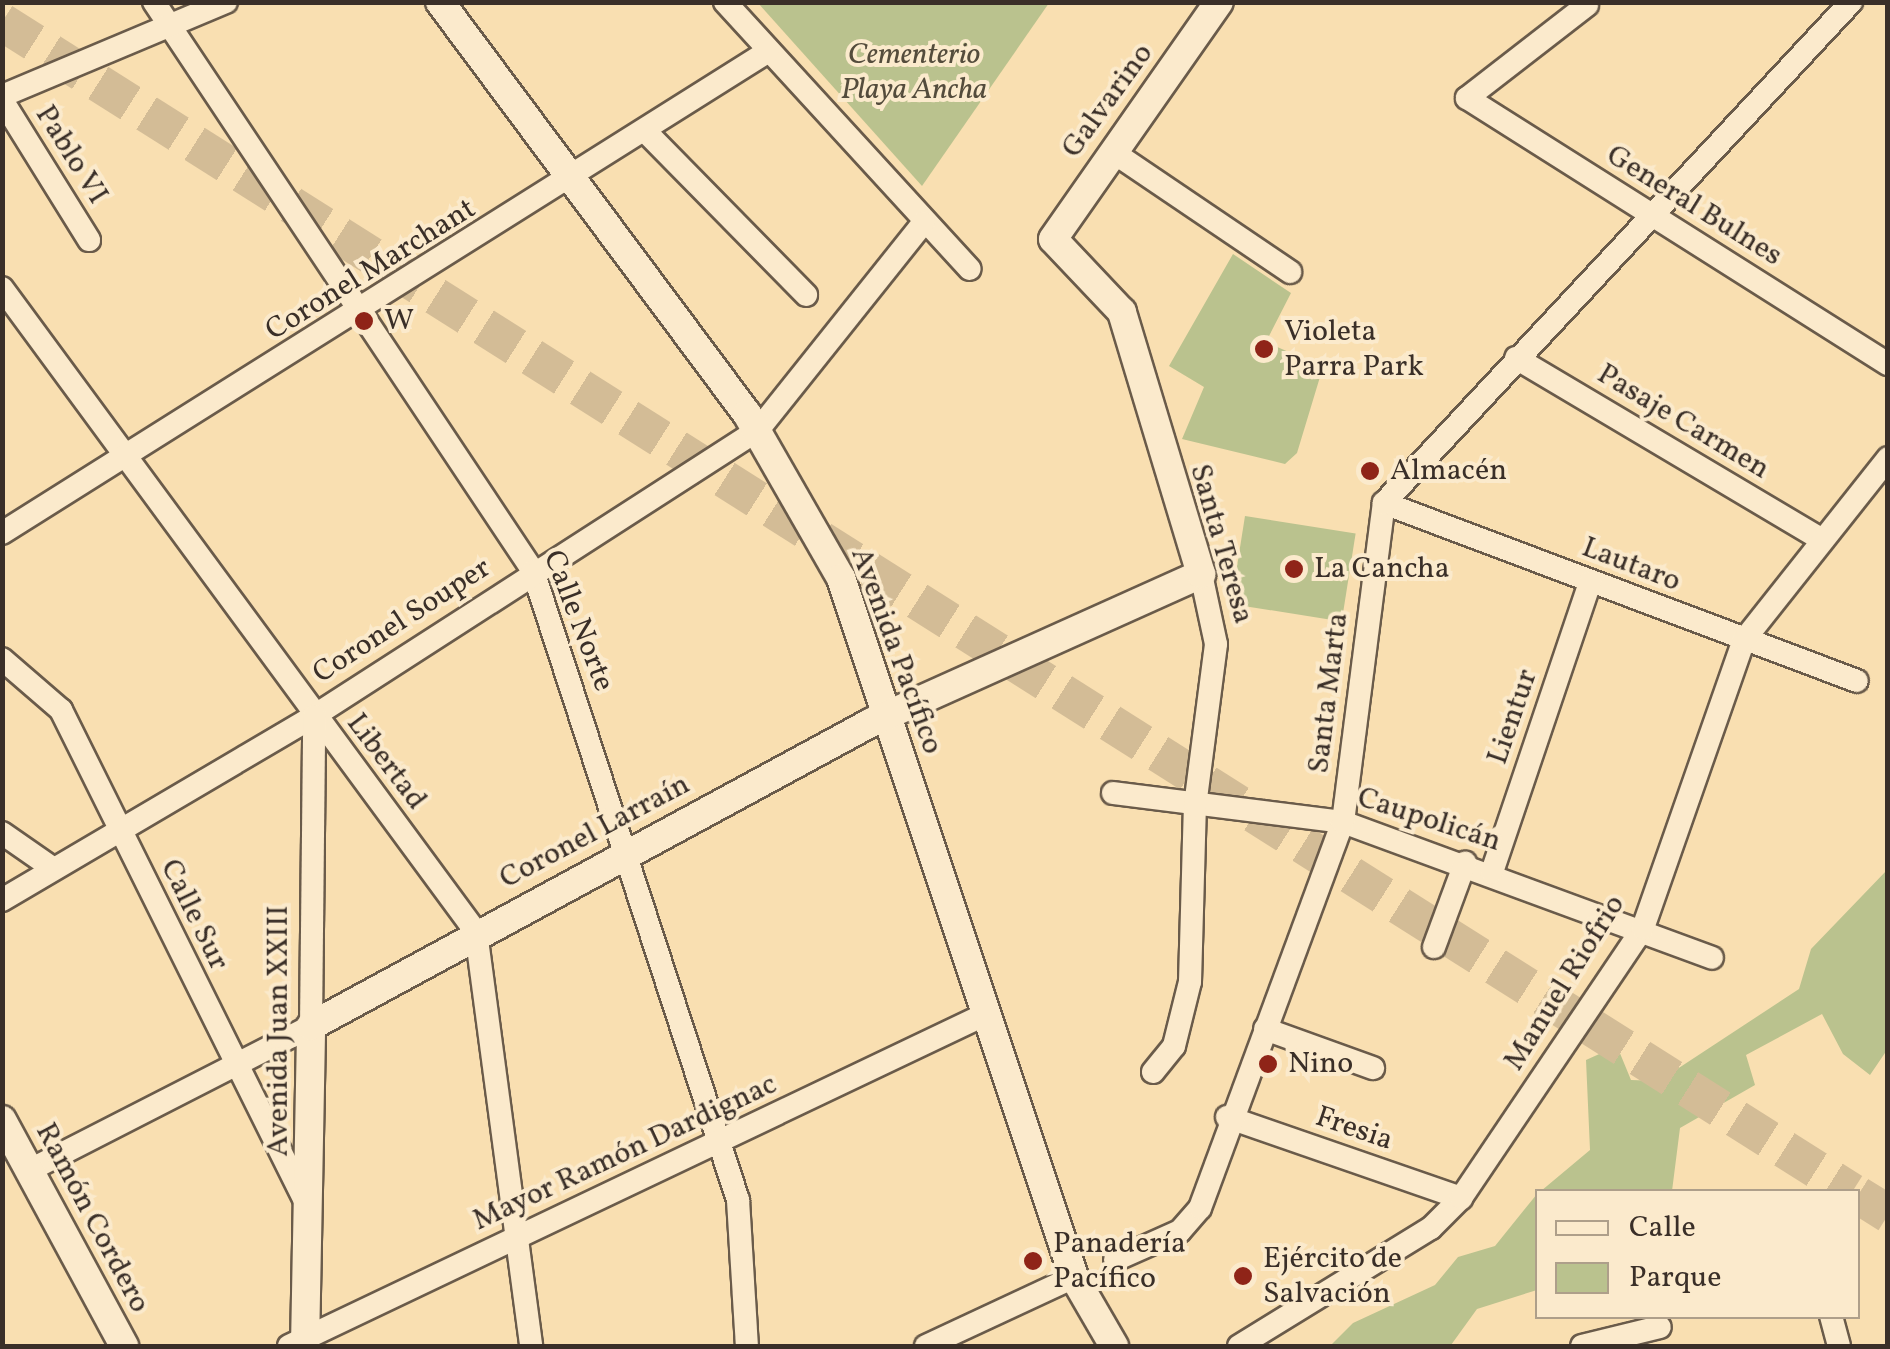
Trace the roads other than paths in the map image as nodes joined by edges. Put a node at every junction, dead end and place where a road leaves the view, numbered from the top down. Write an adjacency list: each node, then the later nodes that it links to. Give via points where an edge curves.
1 (154, 2): 8 (street, Calle Norte)
2 (226, 2): 8 (street)
3 (440, 2): 13 (street, Avenida Pacífico)
4 (725, 2): 9 (street)
5 (1219, 2): 12 (street, Galvarino)
6 (1851, 2): 14 (street)
7 (1587, 5): 14 (street, General Bulnes, via 1467,98)
8 (170, 27): 10 (street); 22 (street, Calle Norte)
9 (767, 52): 11 (street, Coronel Marchant); 15 (street)
10 (2, 98): 17 (street, Pablo VI)
11 (648, 133): 13 (street, Coronel Marchant); 21 (street)
12 (1113, 152): 16 (street, Galvarino); 19 (street)
13 (572, 178): 22 (street, Coronel Marchant); 25 (street, Avenida Pacífico)
14 (1654, 216): 23 (street); 24 (street, General Bulnes)
15 (923, 224): 18 (street); 25 (street, Coronel Souper)
16 (1053, 239): 32 (street, Santa Teresa, via 1122,312)
17 (89, 240)
18 (970, 269)
19 (1290, 272)
20 (2, 288): 26 (street, Libertad)
21 (806, 295)
22 (361, 314): 26 (street, Coronel Marchant); 31 (street, Calle Norte)
23 (1516, 358): 28 (street); 30 (street, Pasaje Carmen)
24 (1888, 364)
25 (758, 430): 31 (street, Coronel Souper); 38 (street, Avenida Pacífico, via 841,578)
26 (124, 458): 29 (street, Coronel Marchant); 37 (street, Libertad)
27 (1888, 458): 30 (street, Manuel Riofrio)
28 (1384, 504): 33 (street, Lautaro); 41 (street, Santa Marta)
29 (2, 533)
30 (1819, 538): 34 (street, Manuel Riofrio)
31 (533, 571): 37 (street, Coronel Souper); 44 (street, Calle Norte)
32 (1201, 574): 38 (street, Coronel Larraín); 40 (street, Santa Teresa, via 1216,644)
33 (1590, 582): 34 (street, Lautaro); 47 (street, Lientur)
34 (1744, 640): 36 (street, Lautaro); 49 (street, Manuel Riofrio)
35 (2, 659): 42 (street, Calle Sur, via 61,710)
36 (1858, 681)
37 (314, 716): 42 (street, Coronel Souper); 50 (street, Libertad); 54 (street, Avenida Juan XXIII)
38 (890, 717): 44 (street, Coronel Larraín); 53 (street, Avenida Pacífico)
39 (1113, 793): 40 (street, Caupolicán)
40 (1195, 806): 41 (street, Caupolicán); 58 (street, Santa Teresa, via 1190,982 1174,1046)
41 (1343, 822): 45 (street, Caupolicán); 55 (street, Santa Marta)
42 (119, 830): 46 (street, Coronel Souper); 56 (street, Calle Sur)
43 (2, 832): 46 (street)
44 (628, 850): 50 (street, Coronel Larraín); 61 (street, Calle Norte)
45 (1465, 863): 47 (street, Caupolicán); 51 (street)
46 (51, 867): 48 (street, Coronel Souper)
47 (1492, 872): 49 (street, Caupolicán)
48 (2, 900)
49 (1642, 928): 52 (street, Caupolicán); 63 (street, Manuel Riofrio)
50 (476, 932): 54 (street, Coronel Larraín); 65 (street, Libertad)
51 (1434, 947)
52 (1712, 958)
53 (986, 1014): 61 (street, Mayor Ramón Dardignac); 67 (street, Avenida Pacífico)
54 (311, 1026): 56 (street, Coronel Larraín); 64 (street, Avenida Juan XXIII)
55 (1265, 1029): 57 (street); 59 (street, Santa Marta)
56 (234, 1068): 62 (street, Coronel Larraín); 64 (street, Calle Sur)
57 (1373, 1068)
58 (1153, 1072)
59 (1227, 1116): 63 (street, Fresia); 66 (street, Santa Marta, via 1192,1221)
60 (2, 1120): 62 (street, Ramón Cordero)
61 (721, 1141): 65 (street, Mayor Ramón Dardignac); 73 (street, Calle Norte, via 738,1200)
62 (17, 1159): 71 (street, Ramón Cordero)
63 (1461, 1198): 76 (street, Manuel Riofrio, via 1430,1228)
64 (312, 1214): 70 (street, Avenida Juan XXIII)
65 (519, 1236): 70 (street, Mayor Ramón Dardignac); 72 (street, Libertad)
66 (1115, 1260)
67 (1074, 1277): 74 (street); 75 (street, Avenida Pacífico)
68 (1831, 1319): 78 (street)
69 (1665, 1330): 77 (street)
70 (300, 1344)
71 (124, 1346)
72 (531, 1346)
73 (746, 1346)
74 (926, 1346)
75 (1114, 1346)
76 (1239, 1346)
77 (1582, 1346)
78 (1839, 1346)

